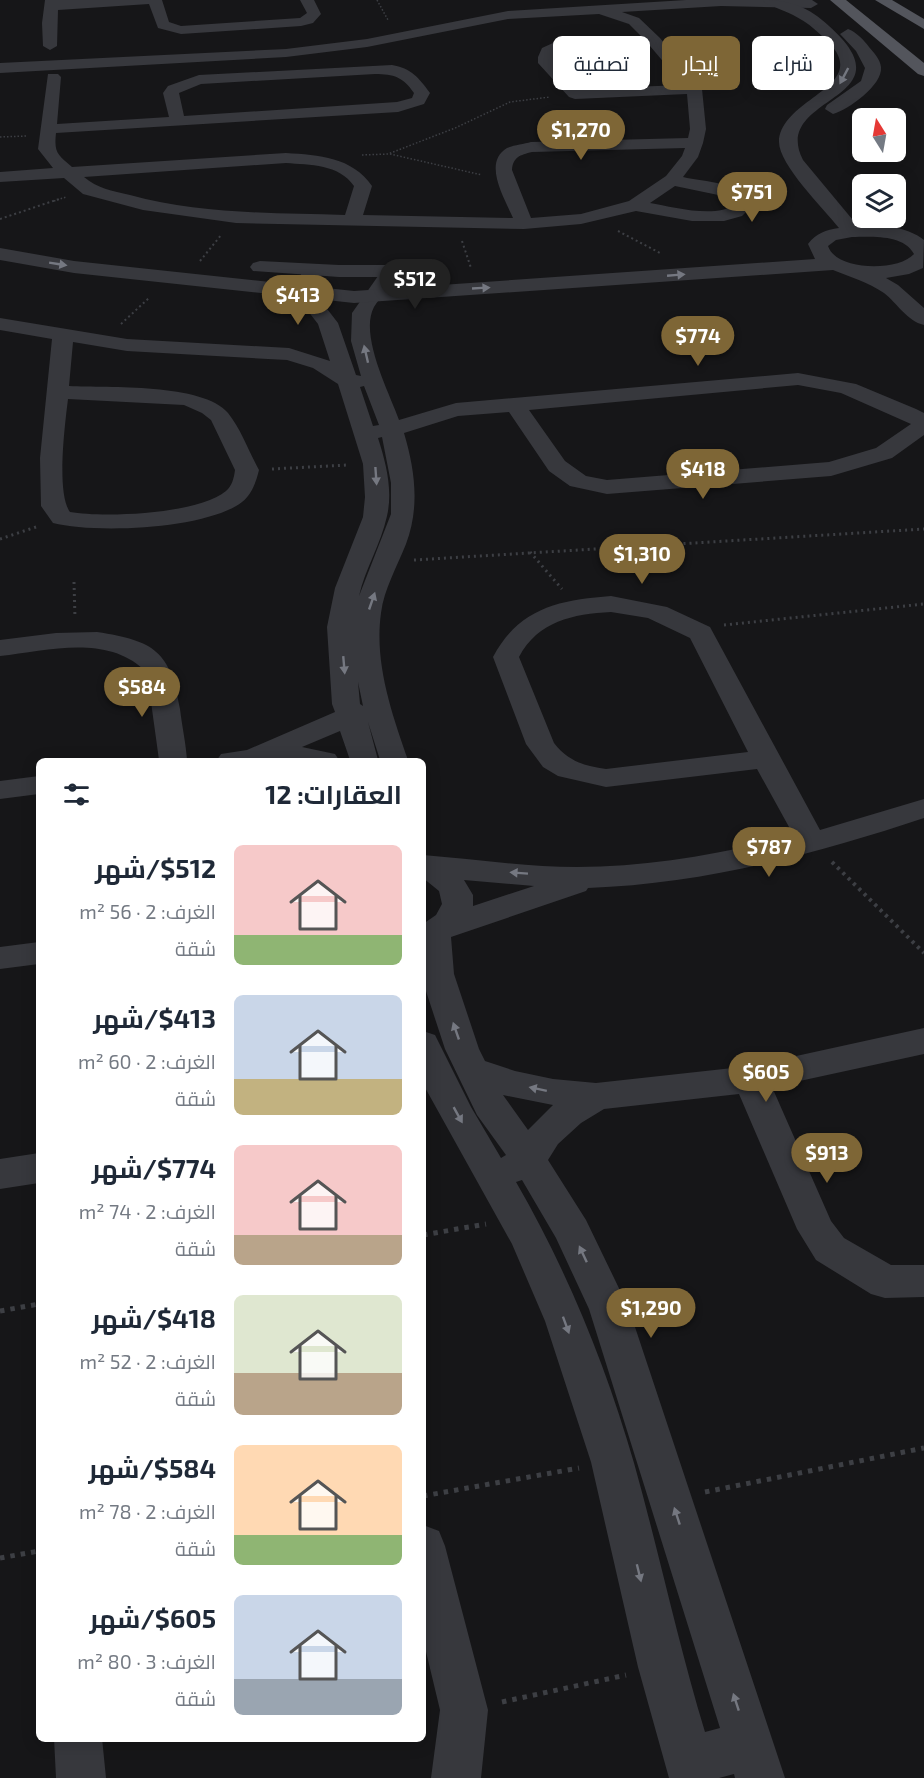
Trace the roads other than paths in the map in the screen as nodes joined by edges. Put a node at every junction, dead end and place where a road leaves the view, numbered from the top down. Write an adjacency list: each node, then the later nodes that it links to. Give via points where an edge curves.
1 (148, 0): 9 (street)
2 (155, 0): 3 (street, via 163,25 189,30 301,22 314,14)
3 (307, 0)
4 (837, 0): 21 (main road)
5 (882, 0): 12 (main road)
6 (648, 2): 7 (street); 10 (street); 11 (street); 16 (street, via 473,14 319,43)
7 (775, 2): 8 (street); 39 (street, one-way to 39, via 805,13 843,46 850,62 846,78 799,117 788,138 795,162)
8 (809, 2): 25 (street, via 858,43 872,61 873,77 865,88)
9 (51, 3): 14 (street)
10 (599, 9): 11 (street); 16 (street, via 488,17 367,43 286,53)
11 (634, 21): 13 (street)
12 (924, 26)
13 (655, 42): 15 (street); 23 (street, via 552,48 545,57 574,94)
14 (50, 46): 18 (street); 19 (street)
15 (662, 50)
16 (128, 58): 18 (street)
17 (0, 61): 19 (street)
18 (78, 61): 19 (street); 22 (street)
19 (26, 63): 20 (street); 22 (street)
20 (0, 68)
21 (924, 71)
22 (53, 77): 27 (street)
23 (670, 90)
24 (694, 90): 28 (street, via 698,104)
25 (821, 118)
26 (178, 122): 26 (street, via 399,107 418,101 422,93 411,76 375,69 200,80 179,85 171,93); 27 (street)
27 (47, 129): 29 (street)
28 (695, 143): 33 (street, via 690,157); 36 (street, via 574,144 513,152 504,161 504,173)
29 (46, 149): 30 (street); 31 (street)
30 (27, 153)
31 (66, 172): 32 (street); 35 (street, via 89,190 149,206 236,218); 35 (street, via 310,159 347,169 358,177 363,186)
32 (0, 177)
33 (672, 180): 34 (street); 34 (street, via 729,192 744,205 735,213 714,217)
34 (635, 205): 36 (street, via 591,217)
35 (352, 221): 36 (street)
36 (524, 224)
37 (864, 228): 39 (street)
38 (884, 228): 41 (street)
39 (852, 231): 42 (street, via 830,235)
40 (0, 236): 48 (street, via 95,252)
41 (916, 238): 46 (street)
42 (818, 244): 43 (street); 45 (street, via 820,254)
43 (795, 246)
44 (0, 254): 51 (street, one-way to 51, via 74,267)
45 (833, 264): 49 (street); 52 (street, one-way to 45)
46 (919, 265): 49 (street, via 892,272)
47 (471, 269): 50 (street)
48 (315, 270): 50 (street); 51 (street, via 304,285)
49 (855, 270): 53 (street, via 891,288)
50 (390, 273): 52 (street)
51 (304, 293): 52 (street); 56 (street)
52 (374, 295): 54 (street, via 362,312)
53 (924, 319)
54 (361, 322): 56 (street); 60 (street, one-way to 54)
55 (0, 324): 57 (street)
56 (330, 329): 58 (street); 59 (street)
57 (63, 336): 58 (street, via 205,351); 61 (street)
58 (274, 352): 59 (street, via 320,364)
59 (347, 381): 60 (street); 66 (street)
60 (375, 387): 63 (street, via 405,400); 65 (street)
61 (59, 392): 61 (street, via 51,458 53,506 62,518 100,522 189,514 230,500 239,492 247,470 220,417 210,408 188,399)
62 (515, 405): 63 (street); 64 (street, via 798,379 835,382 856,389); 64 (street, via 557,466 578,482 607,487 831,469 884,453)
63 (456, 410): 65 (street)
64 (924, 423)
65 (392, 429): 66 (street); 68 (street, one-way to 65, via 370,669 368,612 400,524 404,500)
66 (364, 434): 68 (street, one-way to 68, via 375,464 375,517 348,588 340,627 346,704)
67 (0, 648): 69 (street, via 100,641 144,655 157,667)
68 (364, 714): 70 (street); 73 (street); 74 (street)
69 (173, 758)
70 (247, 758)
71 (264, 758): 72 (street)
72 (315, 758)
73 (364, 758)
74 (393, 758)
75 (766, 759): 75 (street, via 701,633 661,613 611,604 578,607 541,618 512,642 506,657 540,744 560,767 606,778); 79 (street)
76 (36, 785): 77 (street)
77 (0, 790)
78 (924, 808): 79 (street)
79 (812, 842): 82 (street, via 694,867)
80 (426, 865): 82 (street, one-way to 80)
81 (426, 867): 83 (street, via 448,878 458,898 450,920)
82 (599, 877): 83 (street)
83 (433, 932): 88 (street, one-way to 83, via 462,1050 437,974)
84 (36, 952): 85 (street)
85 (0, 958)
86 (924, 1041): 89 (street)
87 (426, 1053): 92 (street, one-way to 92, via 457,1115)
88 (473, 1070): 90 (street, one-way to 88, via 532,1088); 92 (street)
89 (751, 1079): 90 (street); 94 (street, via 816,1229 830,1249 885,1282)
90 (596, 1096): 92 (street, via 568,1113)
91 (36, 1168): 93 (street)
92 (512, 1169): 97 (street, one-way to 92, via 609,1309 572,1231); 98 (street, one-way to 98, via 516,1218 565,1321 612,1462)
93 (0, 1174)
94 (924, 1281)
95 (426, 1558): 100 (street, via 464,1710)
96 (78, 1742): 99 (street)
97 (755, 1762): 98 (street)
98 (691, 1769)
99 (81, 1778)
100 (456, 1778)

